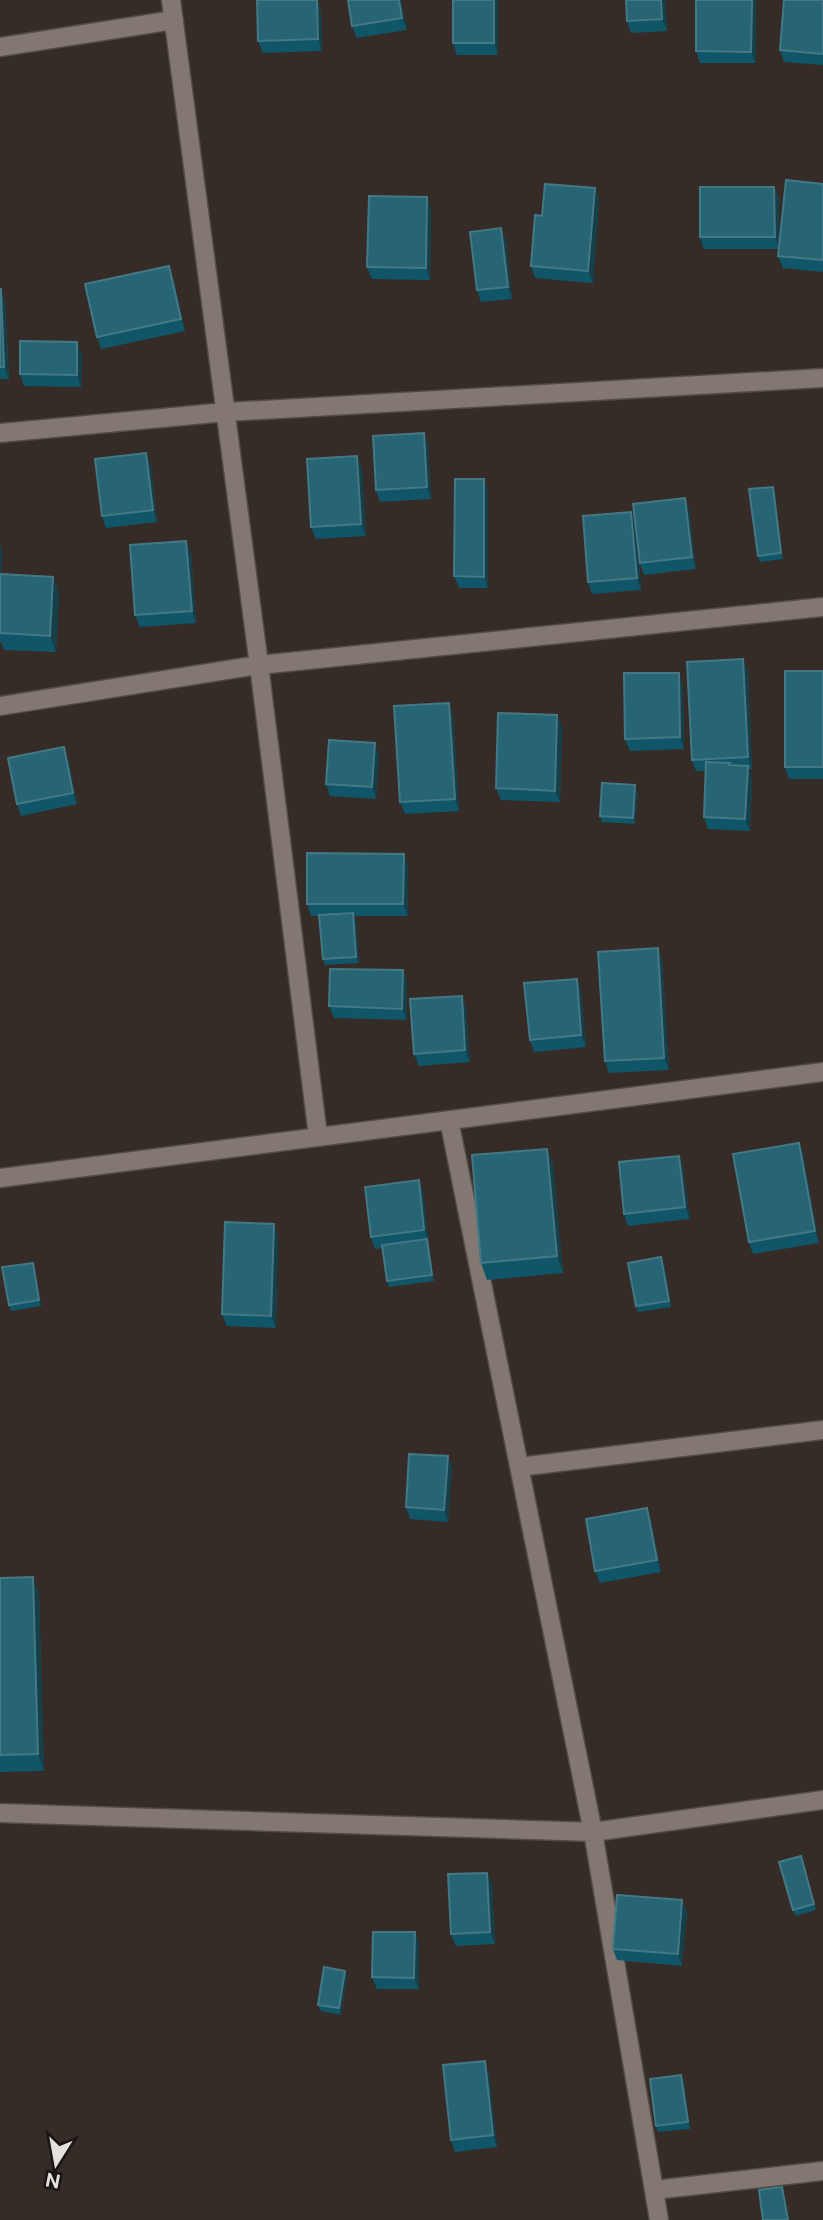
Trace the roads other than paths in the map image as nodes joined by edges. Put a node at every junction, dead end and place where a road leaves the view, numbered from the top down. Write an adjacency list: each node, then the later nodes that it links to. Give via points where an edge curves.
1 (171, 0): 2 (street)
2 (174, 20): 3 (street); 5 (street)
3 (0, 47)
4 (823, 378): 5 (street)
5 (226, 412): 6 (street); 8 (street)
6 (0, 433)
7 (823, 607): 8 (street)
8 (259, 665): 9 (street); 12 (street)
9 (0, 706)
10 (823, 1072): 11 (street)
11 (449, 1120): 12 (street); 15 (street)
12 (318, 1136): 13 (street)
13 (0, 1178)
14 (823, 1430): 15 (street)
15 (519, 1467): 18 (street)
16 (823, 1800): 18 (street)
17 (0, 1813): 18 (street)
18 (593, 1832): 20 (street)
19 (823, 2171): 20 (street)
20 (654, 2190): 21 (street)
21 (659, 2220)

